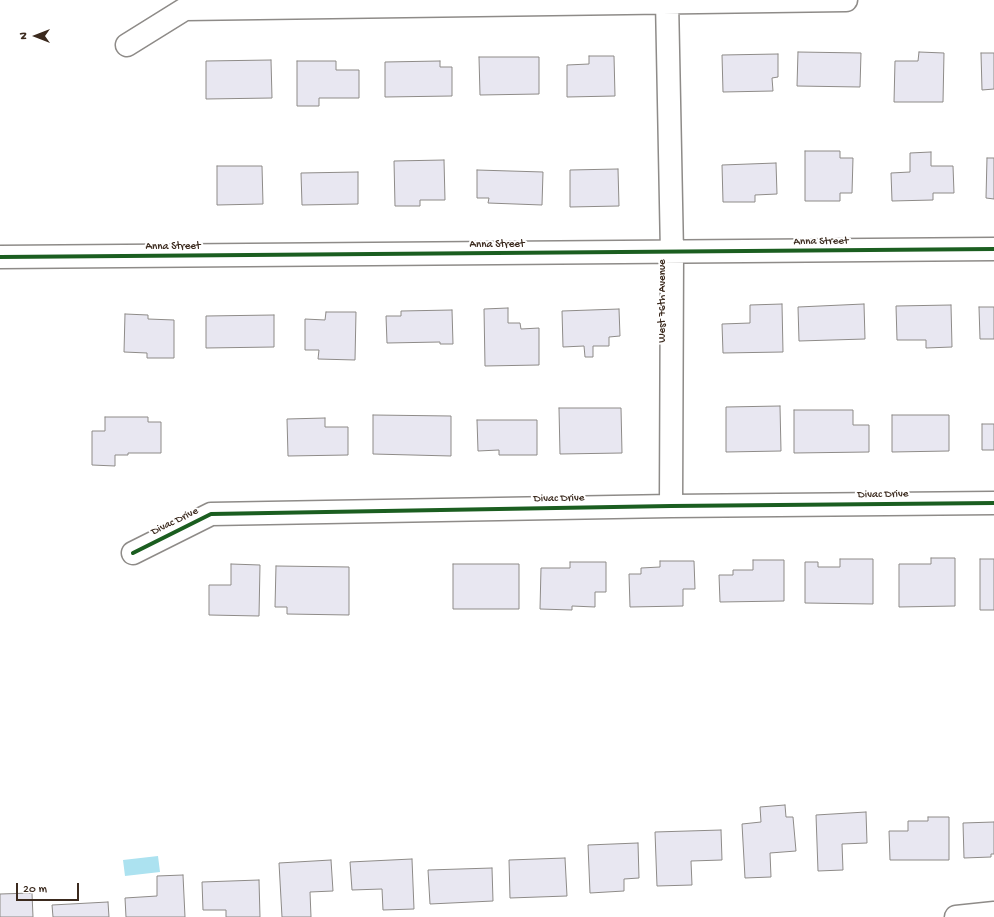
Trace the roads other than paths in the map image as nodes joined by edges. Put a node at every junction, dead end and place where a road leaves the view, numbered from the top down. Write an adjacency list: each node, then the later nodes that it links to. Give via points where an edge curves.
1 (846, 0): 2 (street)
2 (667, 1): 3 (street, via 186,9); 5 (street, West 76th Avenue)
3 (127, 45)
4 (994, 250): 5 (street, Anna Street)
5 (672, 253): 6 (street, Anna Street); 8 (street, West 76th Avenue)
6 (0, 257)
7 (994, 503): 8 (street, Divac Drive)
8 (671, 506): 9 (street, Divac Drive, via 211,514)
9 (133, 553)
10 (994, 913): 11 (street)
11 (956, 917)

